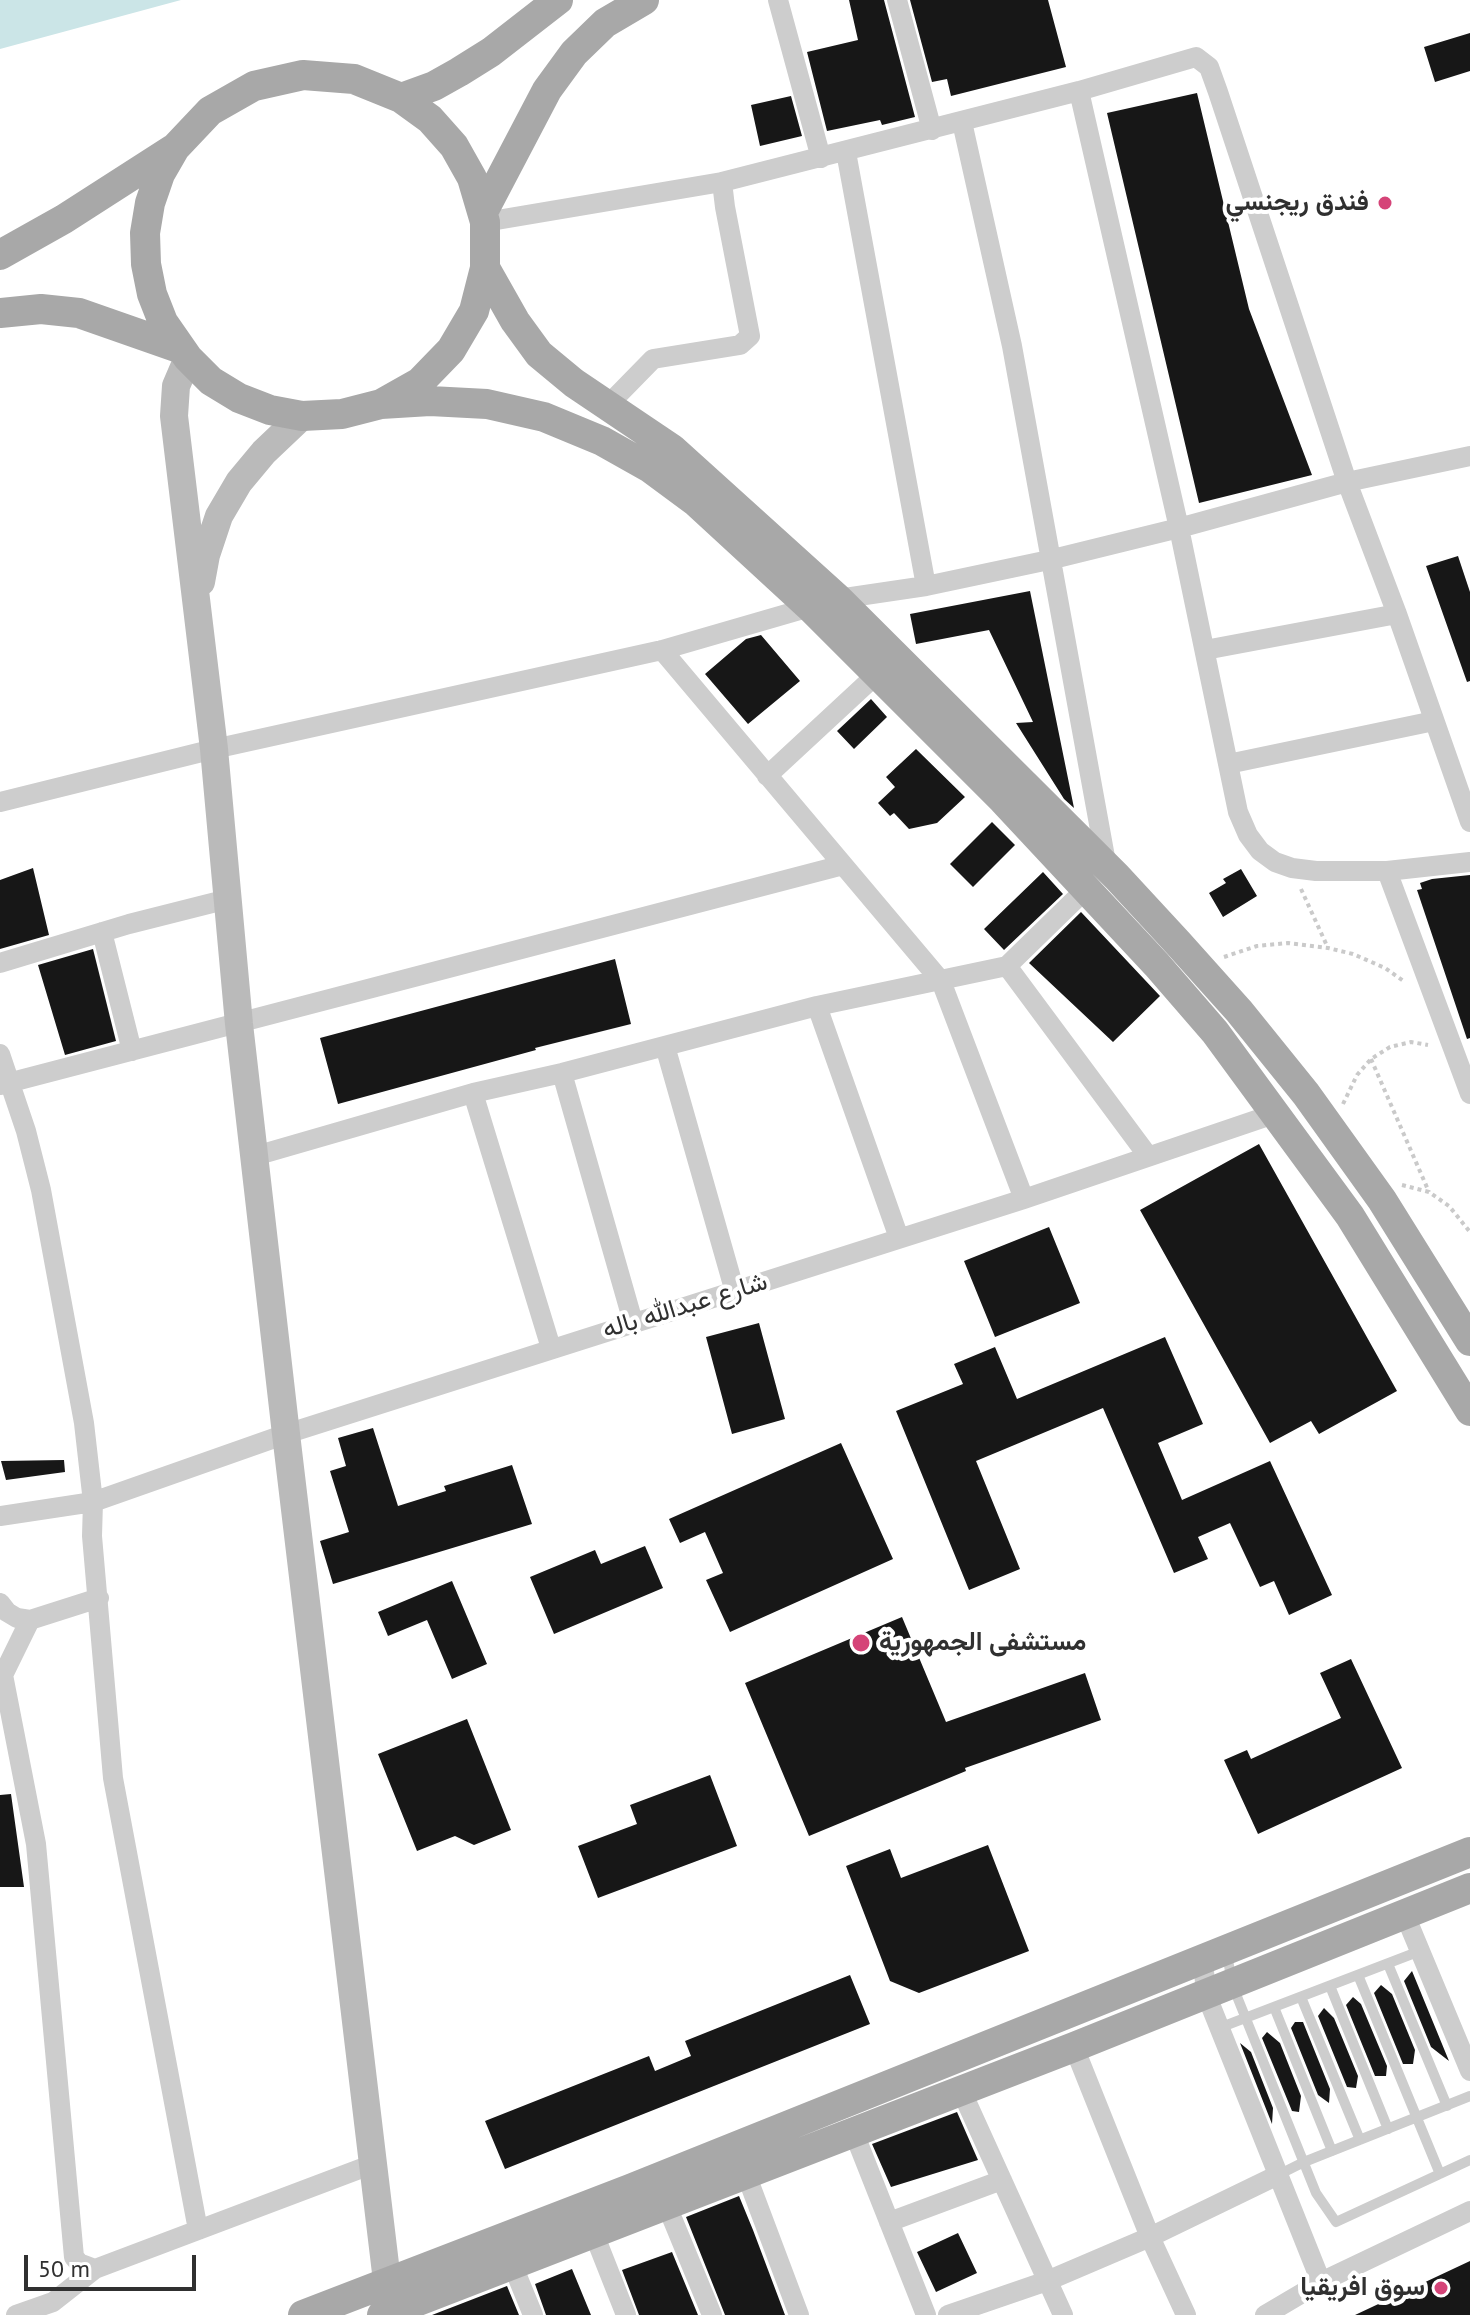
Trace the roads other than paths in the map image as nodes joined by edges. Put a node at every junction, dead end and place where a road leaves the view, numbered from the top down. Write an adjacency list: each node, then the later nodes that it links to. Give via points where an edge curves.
1 (558, 0): 6 (main road, via 469,65)
2 (644, 0): 13 (main road, via 605,23 574,53 547,90)
3 (778, 0): 11 (street)
4 (897, 0): 8 (street)
5 (1079, 91): 7 (street); 22 (street, via 1196,57 1209,67); 23 (street)
6 (401, 98): 9 (main road, via 354,79 303,75 254,86 210,111); 13 (main road, via 454,146 472,178)
7 (962, 122): 8 (street); 24 (street, via 1012,346)
8 (932, 130): 10 (street)
9 (175, 148): 14 (main road); 17 (main road, via 155,189 145,233 146,264 163,322)
10 (846, 152): 11 (street); 25 (street)
11 (821, 158): 12 (street)
12 (722, 182): 13 (street); 19 (street, via 750,336 740,345 653,359)
13 (484, 217): 15 (main road)
14 (0, 255)
15 (485, 268): 18 (main road, via 474,311 451,350 420,382); 19 (main road, via 539,354)
16 (0, 313): 17 (main road, via 79,313)
17 (183, 353): 20 (main road, via 211,381 239,398); 26 (street, via 174,416)
18 (381, 404): 20 (main road, via 342,414); 27 (main road, via 487,404 544,417 602,441 650,468)
19 (608, 405): 27 (main road, via 672,449)
20 (302, 416): 26 (street, via 239,482 219,516)
21 (1470, 456): 22 (street)
22 (1347, 482): 23 (street); 28 (street)
23 (1179, 528): 24 (street); 30 (street)
24 (1049, 560): 25 (street); 43 (street)
25 (926, 586): 27 (street)
26 (197, 603): 33 (street)
27 (824, 603): 29 (street); 31 (main road); 43 (main road)
28 (1397, 614): 30 (street); 32 (street)
29 (662, 650): 33 (street); 37 (street)
30 (1205, 650): 35 (street)
31 (877, 674): 37 (street); 43 (main road, via 1003,800)
32 (1434, 721): 35 (street); 36 (street)
33 (214, 749): 38 (street); 44 (street)
34 (1470, 761): 36 (street)
35 (1228, 764): 42 (street, via 1238,812 1248,835 1268,857 1316,871)
36 (1450, 767): 39 (street)
37 (767, 776): 41 (street)
38 (0, 802)
39 (1470, 822)
40 (1470, 862): 42 (street)
41 (843, 865): 48 (street); 50 (street)
42 (1387, 871): 57 (street)
43 (1097, 878): 47 (street); 58 (main road); 65 (main road, via 1200,967 1268,1046 1382,1200)
44 (228, 899): 45 (street); 50 (street)
45 (102, 932): 46 (street); 52 (street)
46 (0, 963)
47 (1007, 966): 48 (street); 60 (street)
48 (941, 981): 49 (street); 61 (street)
49 (817, 1006): 51 (street); 62 (street)
50 (239, 1024): 52 (street); 59 (street)
51 (665, 1046): 54 (street); 63 (street)
52 (132, 1051): 55 (street)
53 (0, 1054): 55 (street)
54 (562, 1073): 56 (street); 64 (street)
55 (4, 1084): 69 (street, via 26,1131 41,1190 84,1423)
56 (473, 1093): 59 (street); 66 (street)
57 (1470, 1094)
58 (1277, 1113): 60 (street, شارع عبدالله باله); 67 (main road, via 1350,1216)
59 (255, 1156): 68 (street)
60 (1148, 1156): 61 (street, شارع عبدالله باله)
61 (1024, 1199): 62 (street, شارع عبدالله باله)
62 (899, 1238): 63 (street, شارع عبدالله باله)
63 (735, 1292): 64 (street, شارع عبدالله باله)
64 (633, 1322): 66 (street, شارع عبدالله باله)
65 (1470, 1341)
66 (551, 1348): 68 (street, شارع عبدالله باله)
67 (1470, 1411)
68 (286, 1434): 69 (street, شارع عبدالله باله); 100 (street)
69 (93, 1502): 70 (street, شارع عبدالله باله); 71 (street)
70 (0, 1516)
71 (99, 1598): 73 (street); 108 (street, via 113,1778)
72 (0, 1603): 73 (street, via 17,1618)
73 (30, 1620): 74 (street)
74 (2, 1675): 112 (street, via 36,1844 74,2257)
75 (1470, 1852): 79 (main road)
76 (1470, 1888): 77 (main road)
77 (1405, 1915): 78 (street); 83 (main road)
78 (1420, 1951): 80 (lane); 89 (street)
79 (1215, 1956): 83 (street); 83 (lane); 113 (main road)
80 (1388, 1964): 81 (lane); 92 (lane)
81 (1358, 1975): 82 (lane); 93 (lane)
82 (1330, 1986): 84 (lane); 94 (lane)
83 (1219, 1989): 86 (lane); 87 (street); 88 (main road)
84 (1301, 1997): 85 (lane); 96 (lane)
85 (1274, 2007): 86 (lane); 97 (lane)
86 (1246, 2018): 87 (lane); 99 (lane)
87 (1219, 2028): 103 (street)
88 (1074, 2047): 90 (main road); 110 (street)
89 (1470, 2071)
90 (961, 2090): 95 (main road); 104 (street)
91 (1470, 2096): 92 (lane)
92 (1447, 2106): 93 (lane)
93 (1417, 2117): 94 (lane); 102 (lane)
94 (1388, 2129): 96 (lane)
95 (854, 2133): 101 (main road); 107 (street)
96 (1360, 2140): 97 (lane)
97 (1332, 2151): 99 (lane)
98 (1470, 2160): 102 (lane)
99 (1304, 2162): 102 (lane, via 1336,2222); 103 (lane)
100 (373, 2164): 108 (street); 113 (street)
101 (746, 2174): 105 (main road); 122 (street)
102 (1440, 2174)
103 (1278, 2175): 110 (street); 115 (street)
104 (1002, 2180): 107 (street); 114 (street)
105 (667, 2206): 109 (main road); 121 (street)
106 (1470, 2211): 115 (street)
107 (889, 2222): 123 (street)
108 (198, 2230): 112 (street)
109 (594, 2234): 111 (main road); 120 (street)
110 (1150, 2237): 114 (street); 126 (street)
111 (513, 2266): 116 (main road); 119 (street)
112 (95, 2269): 117 (street, via 53,2302)
113 (387, 2281): 116 (street); 118 (main road)
114 (1047, 2281): 124 (street); 125 (street)
115 (1321, 2282): 127 (street)
116 (391, 2313)
117 (16, 2315)
118 (303, 2315)
119 (533, 2315)
120 (626, 2315)
121 (712, 2315)
122 (799, 2315)
123 (926, 2315)
124 (948, 2315)
125 (1063, 2315)
126 (1186, 2315)
127 (1265, 2315)

